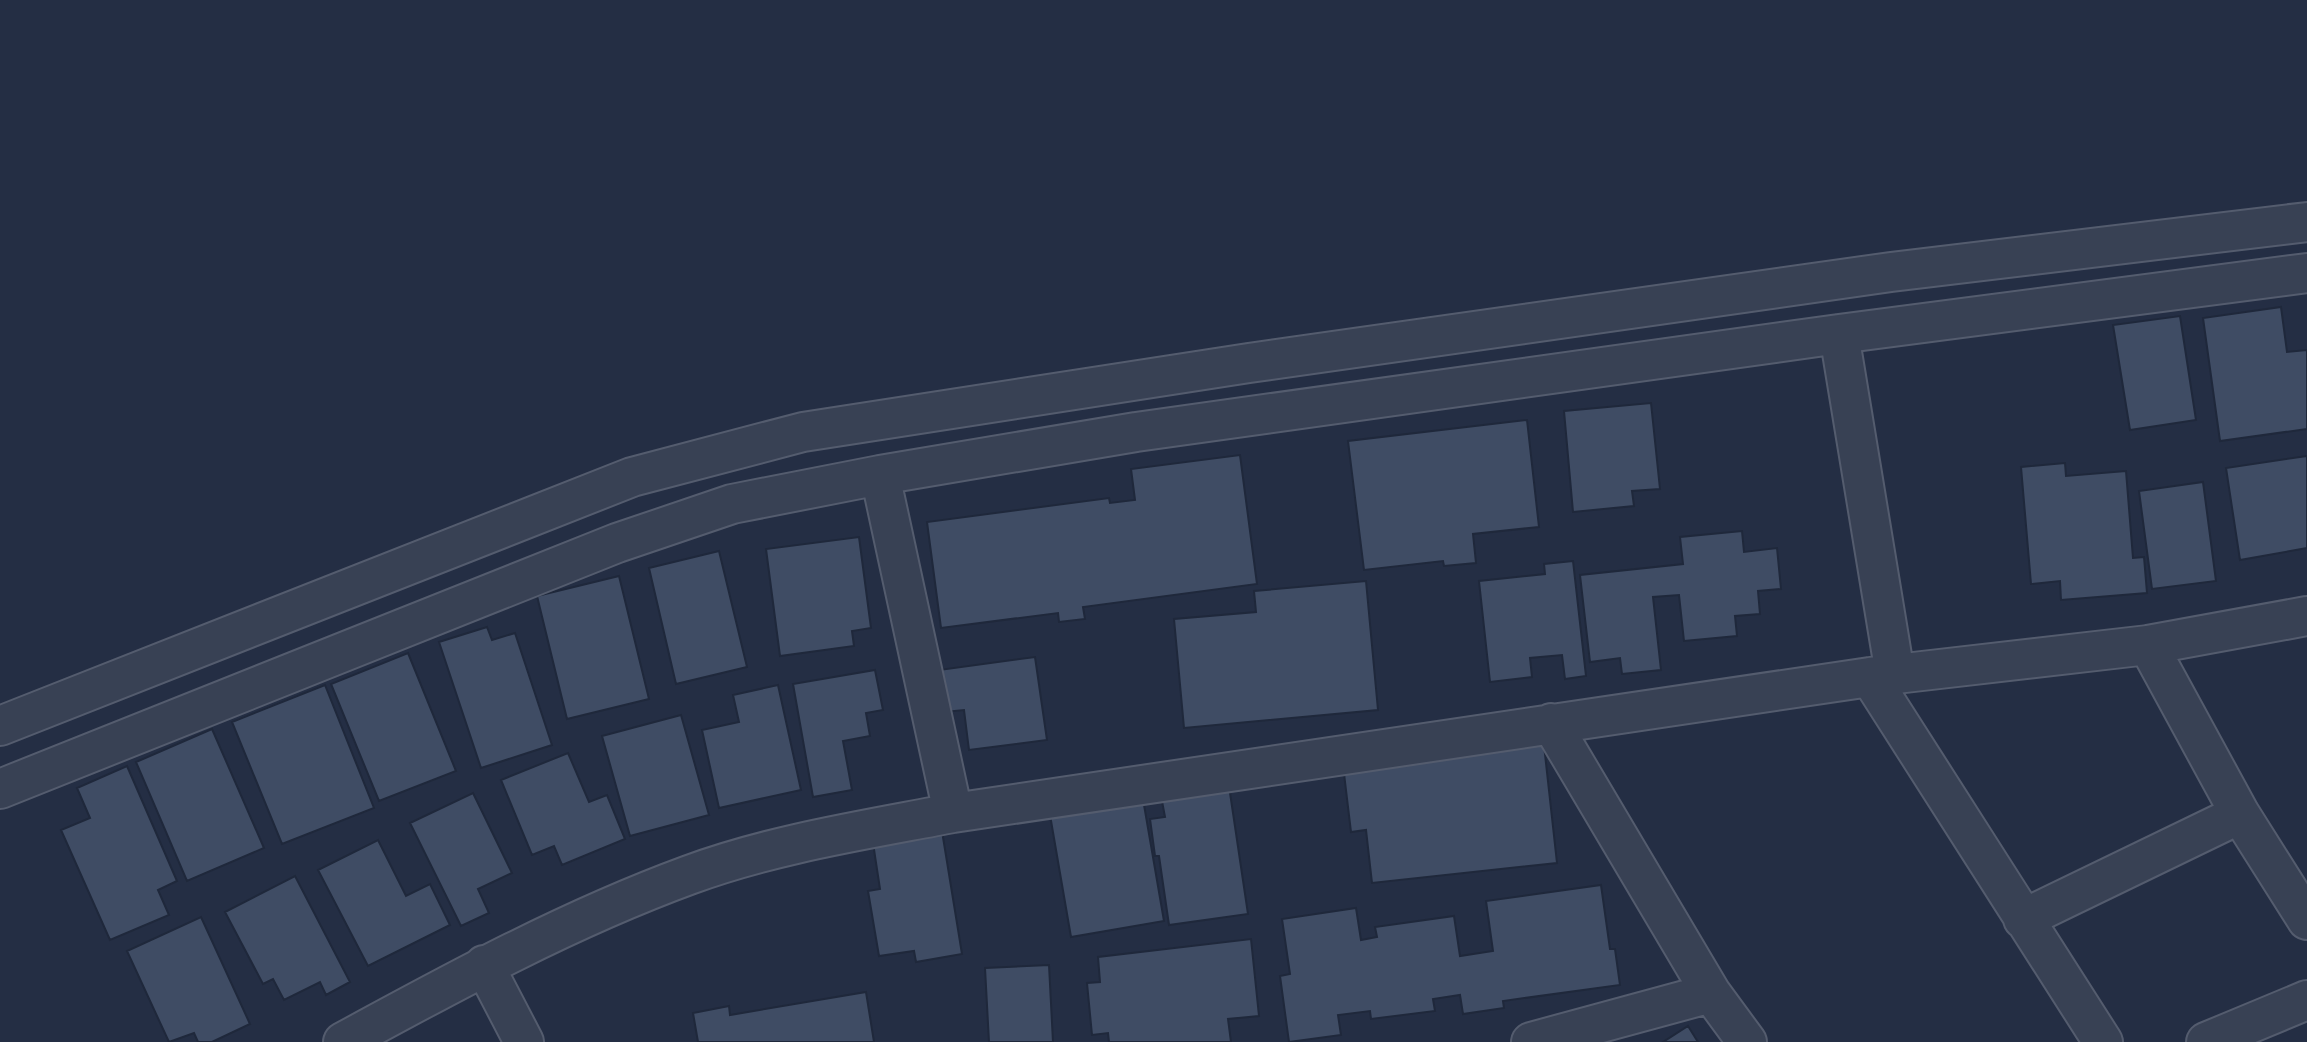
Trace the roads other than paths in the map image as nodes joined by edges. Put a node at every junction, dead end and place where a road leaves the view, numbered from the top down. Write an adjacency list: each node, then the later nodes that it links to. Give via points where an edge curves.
1 (2307, 222): 2 (street)
2 (1891, 272): 4 (street); 11 (street, via 803,432 632,477)
3 (2307, 273): 4 (street)
4 (1897, 326): 5 (street)
5 (1839, 334): 6 (street, via 1136,432); 9 (street)
6 (880, 475): 12 (street, via 732,504 663,525); 13 (street)
7 (2307, 616): 8 (street)
8 (2148, 645): 9 (street); 14 (street)
9 (1883, 675): 10 (street); 15 (street)
10 (1551, 723): 13 (street); 18 (street)
11 (0, 726)
12 (0, 789)
13 (953, 813): 17 (street, via 817,840 690,875)
14 (2241, 814): 15 (street); 16 (street)
15 (2023, 919): 24 (street)
16 (2307, 920)
17 (484, 965): 20 (street); 21 (street)
18 (1711, 993): 22 (street); 23 (street)
19 (2307, 1000): 25 (street)
20 (343, 1042)
21 (524, 1042)
22 (1531, 1042)
23 (1747, 1042)
24 (2103, 1042)
25 (2206, 1042)

